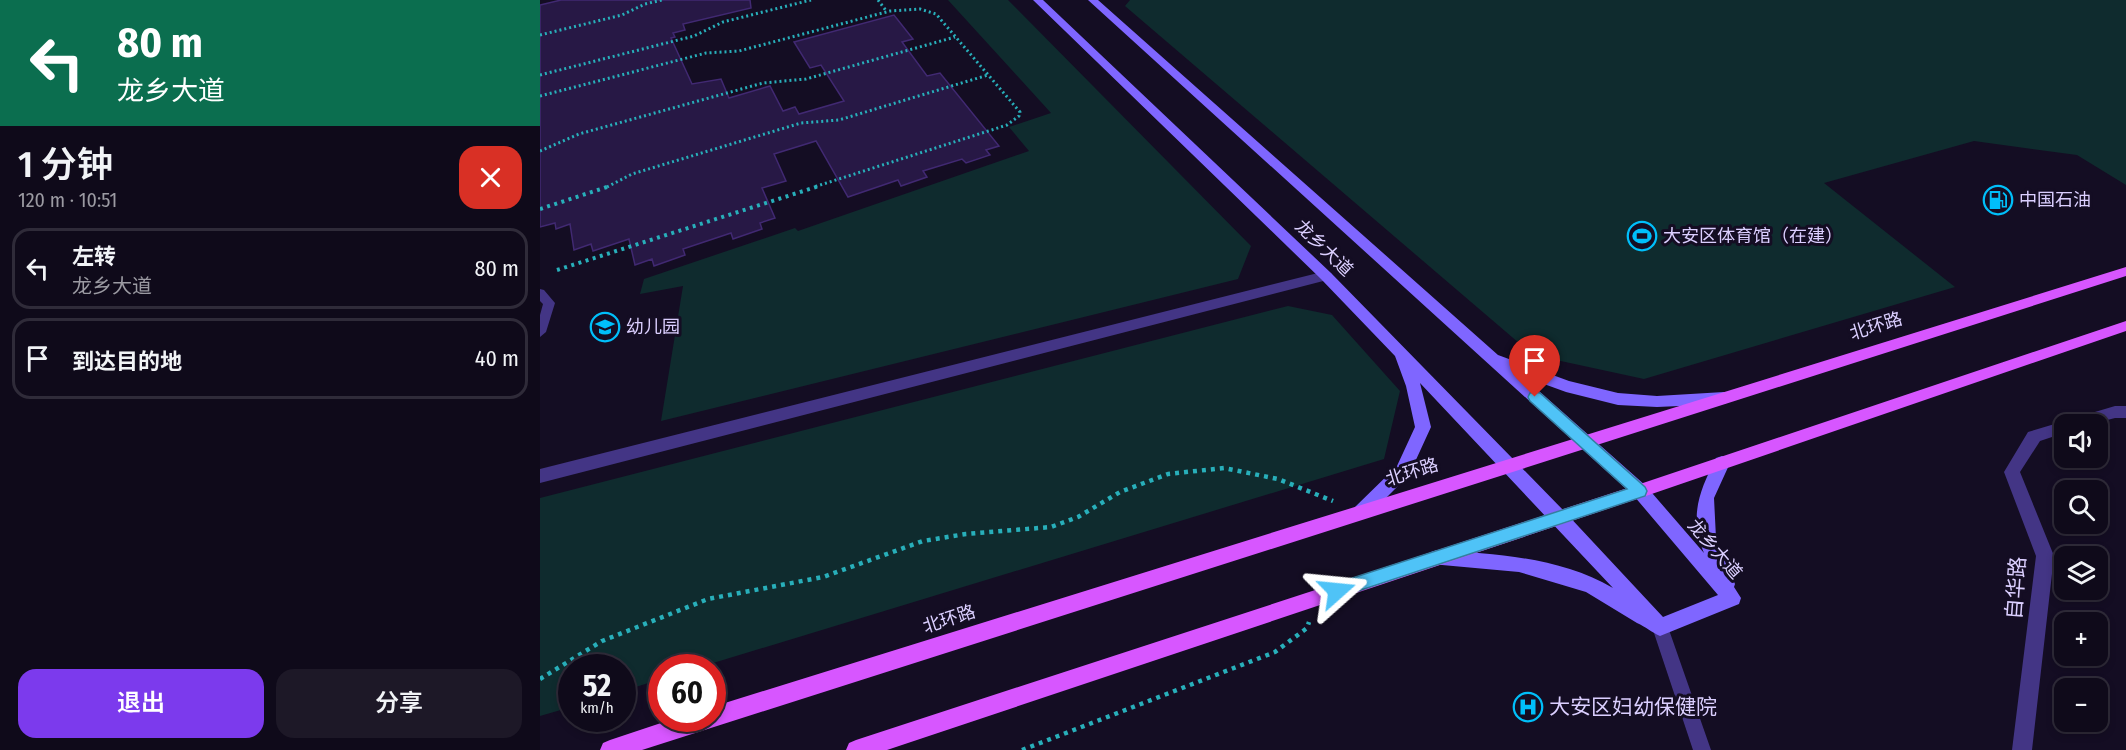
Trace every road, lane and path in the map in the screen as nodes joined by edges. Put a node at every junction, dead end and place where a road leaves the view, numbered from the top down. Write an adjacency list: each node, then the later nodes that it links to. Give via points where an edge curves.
1 (662, 0): 7 (path, via 622,15)
2 (812, 0): 9 (path, via 723,22 694,36)
3 (878, 0): 6 (path)
4 (1038, 0): 16 (main road, 龙乡大道)
5 (1093, 0): 21 (main road, 龙乡大道)
6 (887, 12): 8 (path, via 931,12); 11 (path, via 740,51 706,53)
7 (540, 35)
8 (955, 37): 10 (path); 12 (path, via 799,80 763,83 579,134)
9 (540, 75)
10 (988, 75): 13 (path, via 839,120 801,123 632,174 602,190); 14 (path, via 1020,112 1007,125)
11 (540, 96)
12 (540, 151)
13 (540, 209)
14 (557, 270)
15 (2126, 271): 22 (main road, 北环路)
16 (1326, 276): 20 (main road, 龙乡大道); 29 (street)
17 (540, 293): 19 (lane, via 549,303)
18 (2126, 326): 27 (main road)
19 (540, 332)
20 (1396, 347): 28 (main road, 龙乡大道); 31 (main road, via 1414,386 1423,427 1403,470)
21 (1485, 353): 22 (main road, via 1543,380 1587,394 1638,401); 26 (main road, 龙乡大道)
22 (1724, 398): 26 (main road, 北环路)
23 (2126, 412): 24 (street)
24 (2108, 414)
25 (2054, 430): 45 (street, 自华路, via 2034,436 2012,472 2045,556)
26 (1584, 442): 28 (main road, 北环路); 30 (main road, 龙乡大道)
27 (1722, 464): 30 (main road); 35 (main road, via 1706,498 1707,538)
28 (1509, 466): 31 (main road, 北环路); 32 (main road, 龙乡大道)
29 (540, 476)
30 (1640, 491): 32 (main road); 35 (main road, 龙乡大道)
31 (1360, 512): 37 (path, via 1278,479 1224,468 1168,474 1119,492 1078,517 1051,527 923,541 823,577 708,599 602,641); 38 (main road, 北环路)
32 (1559, 517): 33 (main road); 36 (main road, 龙乡大道)
33 (1437, 558): 34 (main road); 36 (main road, via 1519,564 1592,585)
34 (1317, 597): 40 (main road); 43 (path, via 1307,628 1275,652)
35 (1732, 598): 36 (main road, 龙乡大道)
36 (1660, 627): 44 (lane)
37 (540, 679)
38 (726, 713)
39 (667, 732): 41 (main road, 北环路)
40 (884, 745): 42 (main road)
41 (610, 750)
42 (856, 750)
43 (1022, 750)
44 (1702, 750)
45 (2022, 750)

